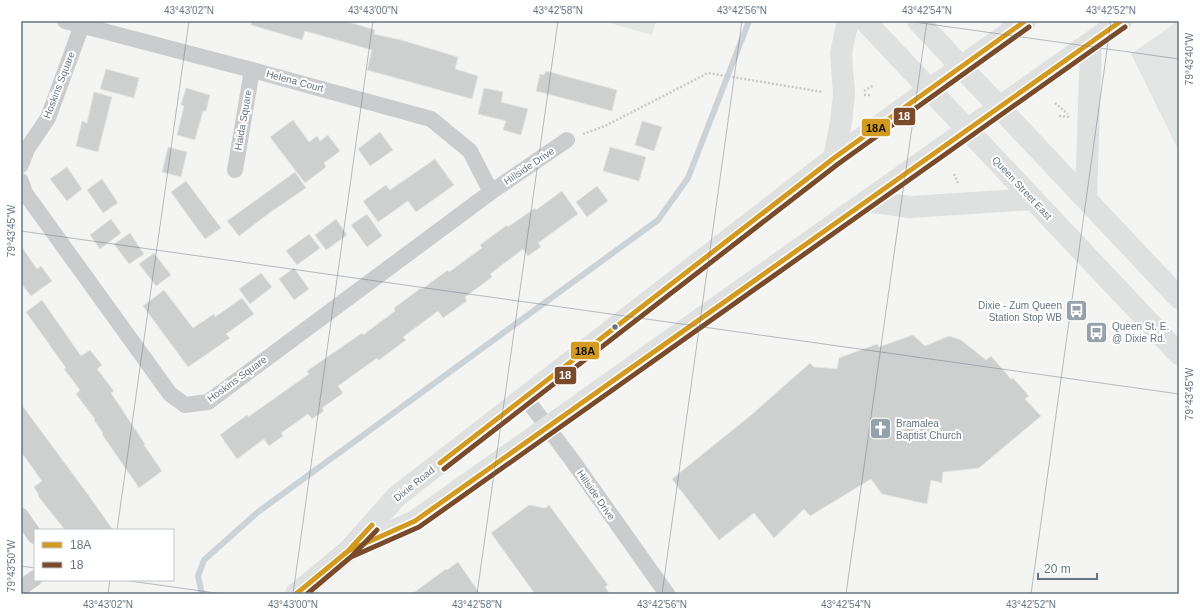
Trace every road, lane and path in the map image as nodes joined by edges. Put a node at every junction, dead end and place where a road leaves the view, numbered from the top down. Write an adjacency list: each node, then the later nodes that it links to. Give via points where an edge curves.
1 (65, 21): 7 (street, Helena Court)
2 (848, 21): 18 (main road, via 841,53 844,94)
3 (865, 21): 11 (main road, Queen Street East)
4 (918, 21): 9 (main road)
5 (1025, 21): 9 (main road, Dixie Road)
6 (1121, 21): 8 (main road, Dixie Road)
7 (82, 26): 10 (street, Helena Court); 19 (street, Hoskins Square, via 48,118 27,149)
8 (1091, 43): 14 (main road, Dixie Road); 24 (main road)
9 (961, 67): 11 (main road, Dixie Road); 14 (main road)
10 (252, 70): 20 (street, Haida Square); 22 (street, Helena Court, via 431,119 470,151)
11 (929, 89): 16 (main road, Queen Street East); 18 (main road, Dixie Road)
12 (824, 92): 17 (path, via 708,73 605,126)
13 (1054, 103): 15 (path, via 1072,117)
14 (999, 107): 16 (main road, Dixie Road); 24 (main road)
15 (1059, 116)
16 (967, 130): 23 (main road, Queen Street East); 25 (main road, Dixie Road)
17 (567, 140): 22 (street, Hillside Drive)
18 (834, 158): 28 (main road, Dixie Road)
19 (21, 165)
20 (235, 170)
21 (21, 181): 22 (street, Hoskins Square, via 26,193 170,394 185,406 208,402)
22 (491, 192)
23 (1033, 199): 25 (main road, via 910,207); 27 (main road, Queen Street East)
24 (1086, 199): 26 (main road)
25 (866, 201): 29 (main road, Dixie Road)
26 (1179, 298)
27 (1179, 354)
28 (525, 397): 29 (street, Hillside Drive); 32 (main road, Dixie Road, via 397,496)
29 (547, 427): 32 (main road, Dixie Road, via 415,521); 36 (street, Hillside Drive)
30 (21, 516): 31 (street)
31 (34, 535)
32 (348, 551): 35 (main road, Dixie Road)
33 (34, 579): 34 (street)
34 (21, 588)
35 (296, 594)
36 (667, 594)

